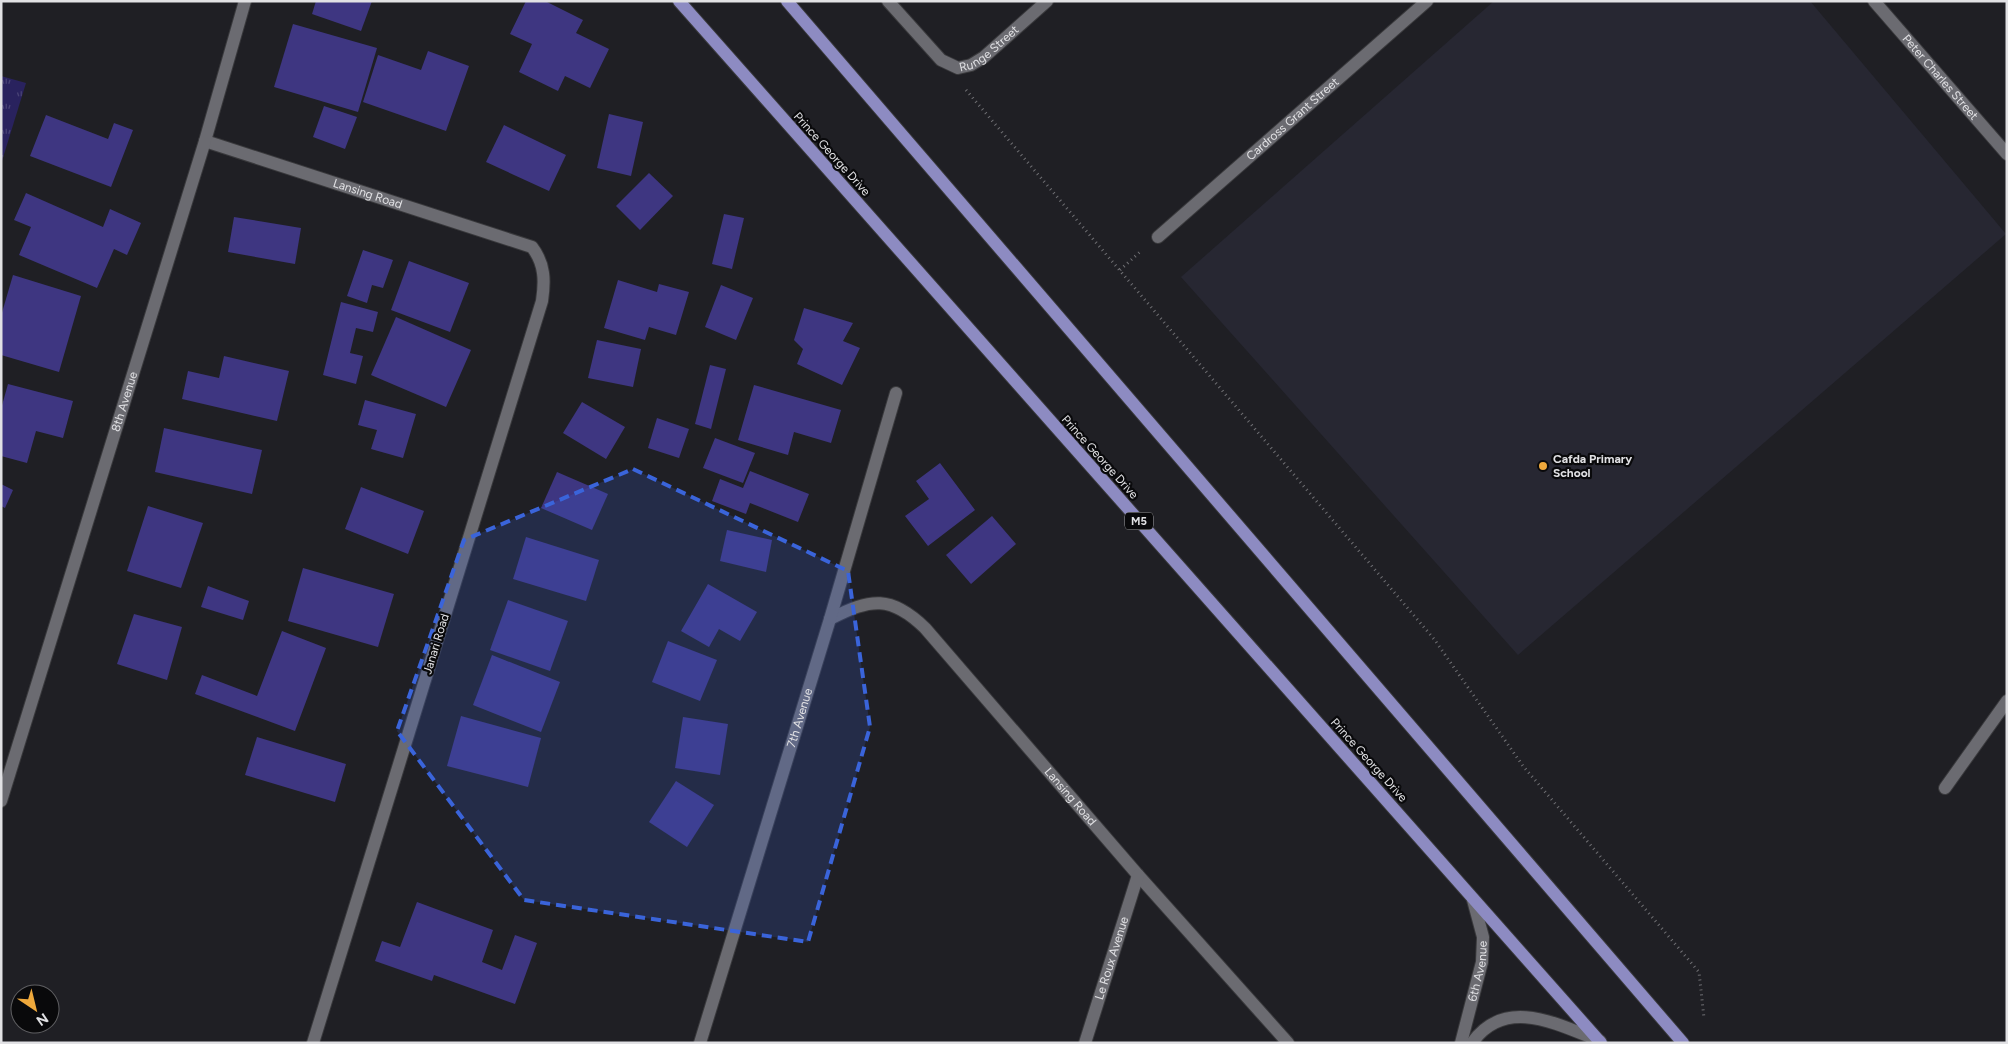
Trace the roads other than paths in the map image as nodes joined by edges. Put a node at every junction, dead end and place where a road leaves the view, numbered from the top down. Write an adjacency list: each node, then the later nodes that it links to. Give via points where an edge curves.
1 (245, 1): 8 (street, 8th Avenue)
2 (678, 1): 18 (main road, Prince George Drive / M5)
3 (787, 1): 26 (main road)
4 (888, 1): 5 (street, Runge Street, via 941,60 958,68 971,66 984,57)
5 (1047, 1)
6 (1427, 1): 10 (street, Cardross Grant Street)
7 (1874, 1): 9 (street, Peter Charles Street)
8 (205, 141): 11 (street, Lansing Road); 16 (street, 8th Avenue)
9 (2007, 154)
10 (1158, 237)
11 (532, 247): 20 (street, Janari Road, via 540,258 543,271 542,301)
12 (896, 393): 13 (street, 7th Avenue)
13 (830, 619): 17 (street, Lansing Road, via 852,607 874,602 894,605 910,614); 21 (street, 7th Avenue)
14 (2007, 701): 15 (street)
15 (1944, 788)
16 (1, 801)
17 (1138, 875): 22 (street, Le Roux Avenue); 23 (street, Lansing Road)
18 (1473, 900): 19 (main road, Prince George Drive / M5); 24 (street, 6th Avenue, via 1483,937 1482,962)
19 (1600, 1042): 25 (street, via 1528,1016 1506,1018 1491,1024)
20 (313, 1043)
21 (700, 1043)
22 (1085, 1043)
23 (1288, 1043)
24 (1461, 1043)
25 (1472, 1043)
26 (1683, 1043)

